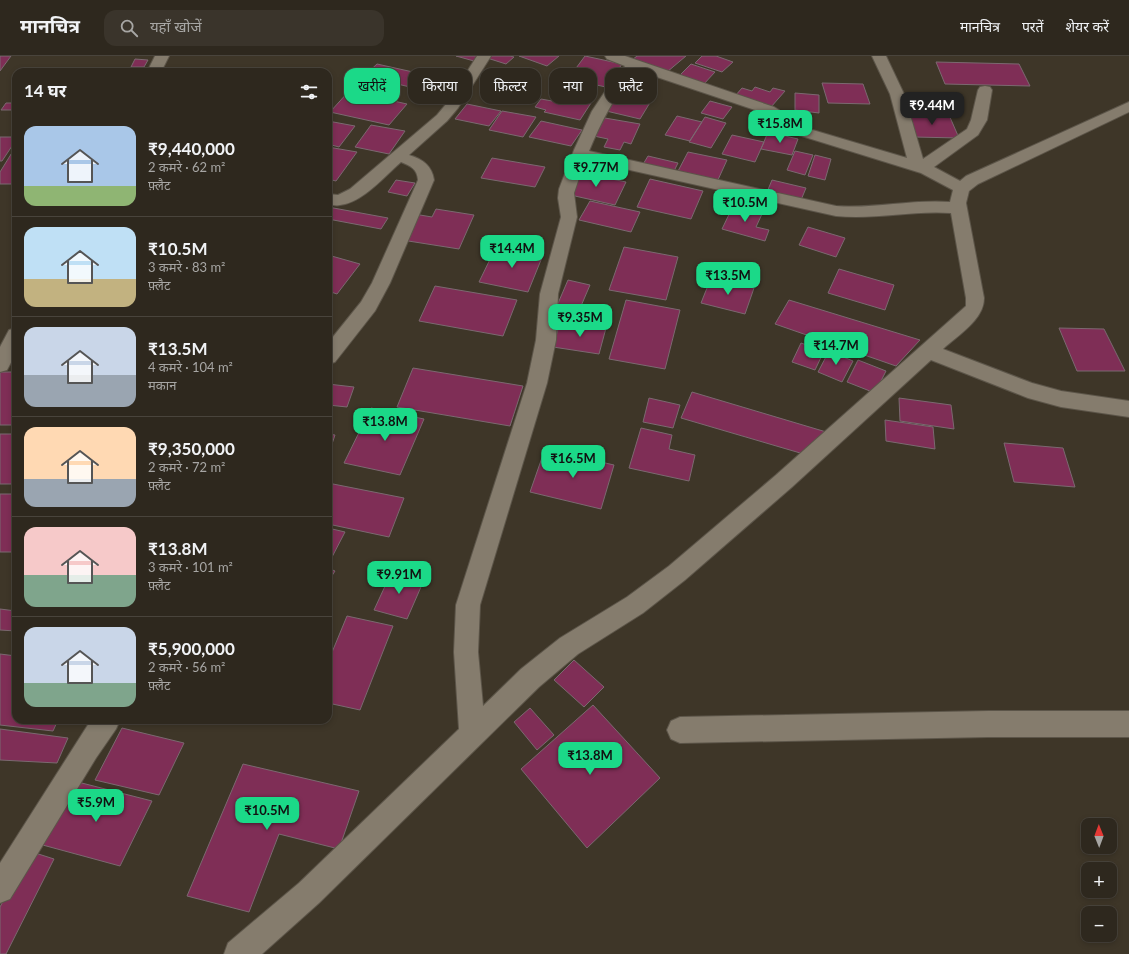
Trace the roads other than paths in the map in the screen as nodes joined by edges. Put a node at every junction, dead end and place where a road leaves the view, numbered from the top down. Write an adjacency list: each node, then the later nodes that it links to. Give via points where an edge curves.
1 (162, 56): 6 (street)
2 (484, 56): 10 (street, via 442,118)
3 (612, 56): 5 (street)
4 (878, 56): 11 (street, via 897,94)
5 (633, 65): 9 (street, via 620,78 604,102); 11 (street, via 769,110 790,128)
6 (156, 68)
7 (985, 90): 11 (street, via 979,120 973,132)
8 (1129, 106): 12 (street, via 972,180)
9 (580, 154): 12 (street, via 836,211 854,213 940,206); 22 (street, via 567,190 569,217 552,275 546,340 538,376 520,444 468,605 466,619)
10 (397, 156): 13 (street, via 356,193 340,200); 16 (street, via 420,165 425,170 426,180 381,283 368,306)
11 (919, 167): 12 (street)
12 (960, 198): 15 (street, via 975,306 972,312)
13 (332, 199)
14 (12, 343): 17 (street)
15 (930, 351): 18 (street, via 1028,390 1061,399); 22 (street, via 677,574 635,605 556,656)
16 (332, 352)
17 (0, 366)
18 (1129, 409)
19 (104, 724): 23 (street)
20 (1129, 724): 21 (street)
21 (680, 730)
22 (472, 733): 24 (street, via 309,893)
23 (0, 889)
24 (239, 954)

